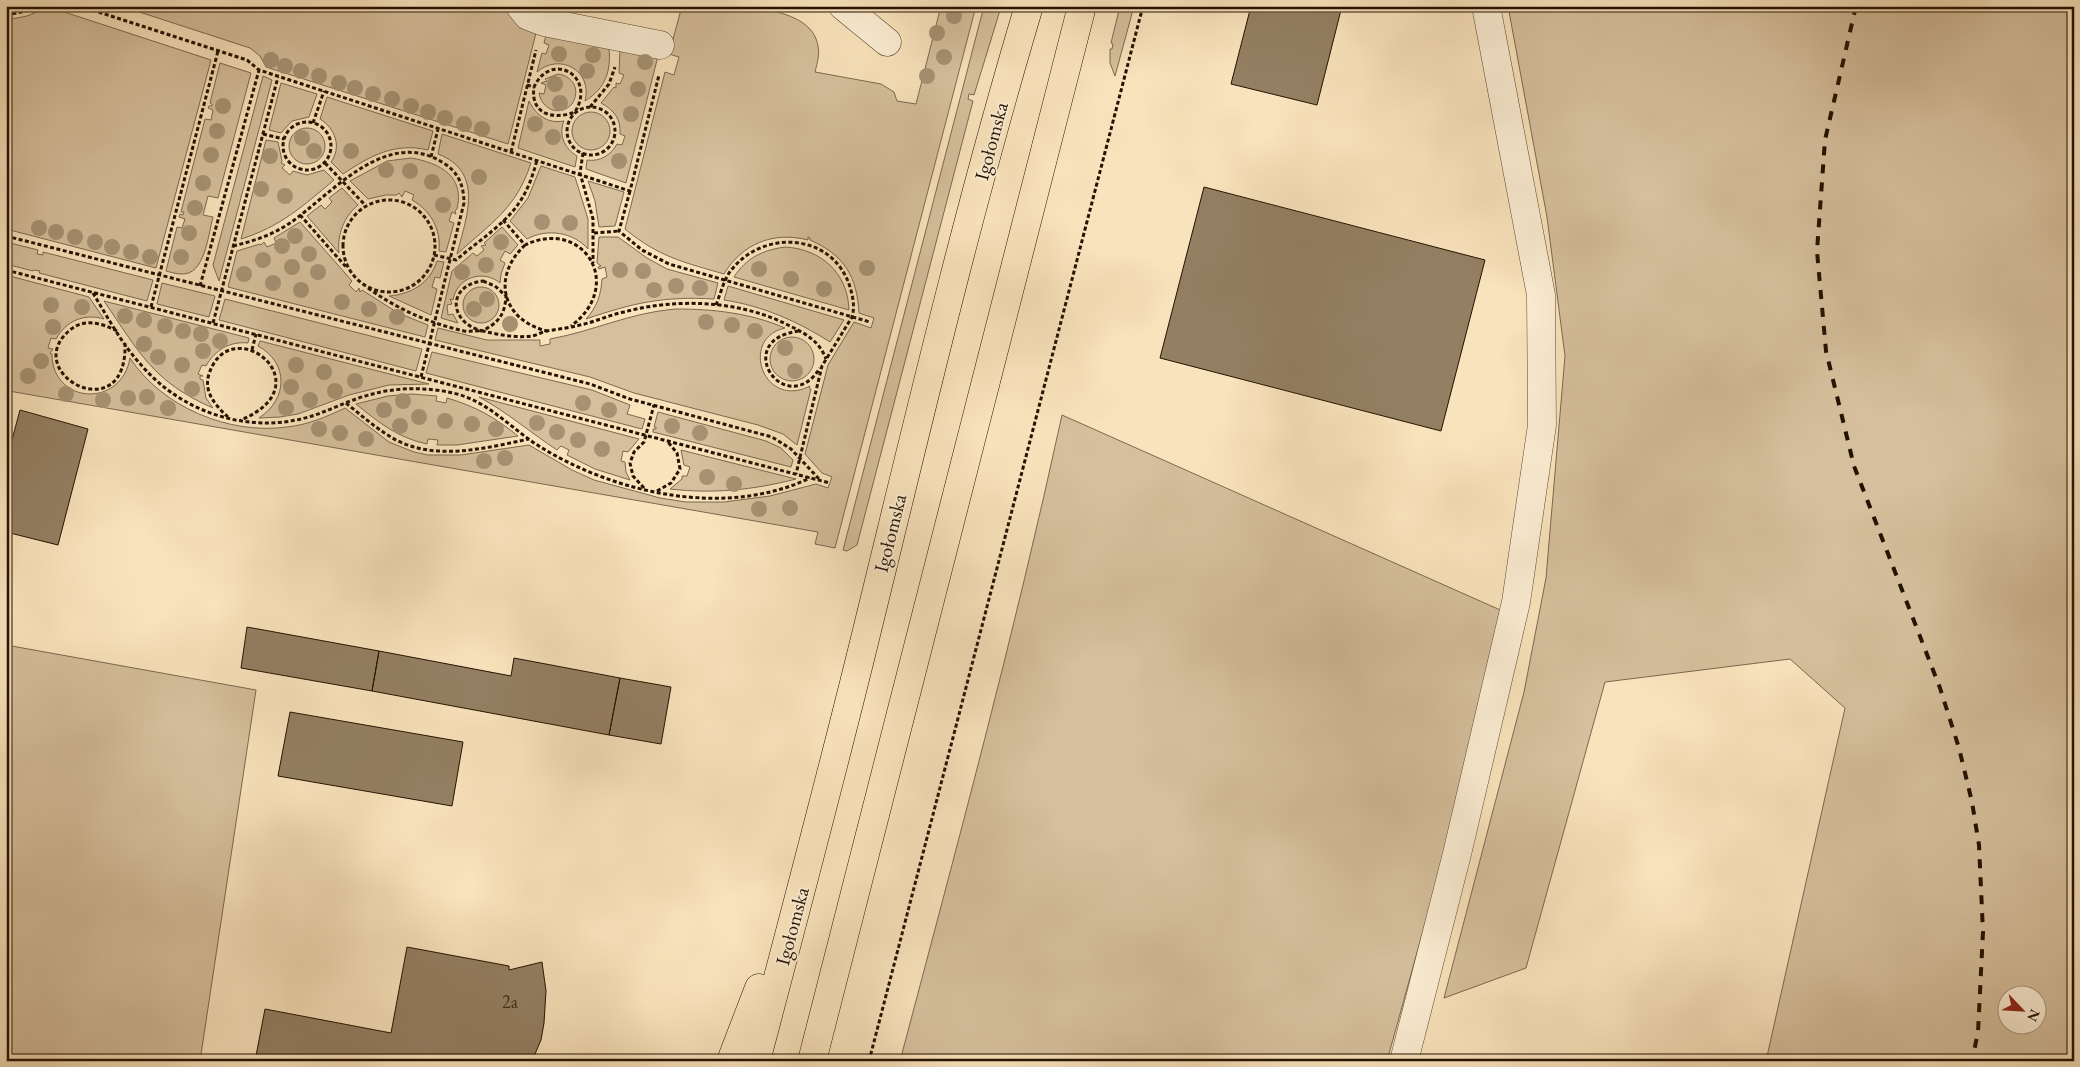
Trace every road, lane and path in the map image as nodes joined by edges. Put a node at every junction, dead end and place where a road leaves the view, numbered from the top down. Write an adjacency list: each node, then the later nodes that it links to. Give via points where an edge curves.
1 (38, 6): 9 (path)
2 (80, 6): 14 (path)
3 (520, 6): 10 (lane, via 528,16 538,21)
4 (843, 6): 11 (lane)
5 (1029, 6): 88 (main road, Igołomska, via 1006,81 910,449)
6 (1082, 6): 89 (main road)
7 (1143, 6): 94 (path)
8 (1486, 6): 95 (lane, via 1541,295 1542,426 1516,602 1458,854)
9 (6, 15)
10 (609, 35): 12 (lane); 20 (path, via 615,55 613,76)
11 (887, 42)
12 (660, 45): 33 (path, via 666,46)
13 (537, 48): 17 (path)
14 (218, 51): 15 (path, via 247,60); 47 (path)
15 (259, 70): 16 (path); 49 (path)
16 (278, 77): 19 (path); 24 (path)
17 (527, 85): 18 (path); 26 (path)
18 (534, 87): 21 (path, via 537,105 546,114 557,117); 21 (path, via 549,71 569,72 578,79 582,90)
19 (324, 91): 22 (path); 23 (path)
20 (590, 107): 21 (path); 27 (path, via 609,116 615,125 615,136 602,152 593,155)
21 (575, 112): 27 (path, via 568,125 568,137)
22 (313, 123): 25 (path, via 299,123 287,132); 30 (path, via 325,130 331,143)
23 (438, 129): 26 (path); 28 (path)
24 (263, 134): 25 (path); 41 (path)
25 (284, 139): 30 (path, via 284,155 295,167 310,170)
26 (512, 152): 29 (path)
27 (583, 153): 31 (path)
28 (431, 157): 32 (path, via 389,155); 43 (path, via 450,168 463,191 464,203)
29 (537, 160): 31 (path); 36 (path, via 524,195)
30 (325, 163): 32 (path)
31 (580, 173): 33 (path); 38 (path)
32 (342, 181): 34 (path); 35 (path)
33 (630, 191): 37 (path)
34 (366, 206): 42 (path, via 393,200 415,209 432,232); 46 (path, via 350,222 344,238)
35 (300, 215): 41 (path, via 268,235); 46 (path)
36 (503, 220): 40 (path); 43 (path, via 456,260)
37 (619, 231): 38 (path); 48 (path, via 660,260)
38 (594, 233): 44 (path)
39 (6, 236): 47 (path)
40 (525, 245): 44 (path, via 548,238 563,240 579,248); 53 (path, via 506,273)
41 (234, 246): 52 (path)
42 (434, 255): 43 (path); 50 (path, via 427,270 409,287 393,291)
43 (450, 258): 57 (path)
44 (592, 264): 60 (path, via 597,281 595,297 588,310)
45 (6, 270): 51 (path)
46 (349, 271): 50 (path)
47 (159, 276): 49 (path); 55 (path)
48 (725, 280): 54 (path); 56 (path); 56 (path, via 736,265 756,249 773,243 801,243 827,255 844,274 853,297)
49 (200, 286): 52 (path)
50 (368, 288): 57 (path, via 400,308)
51 (93, 292): 55 (path); 61 (path)
52 (221, 292): 59 (path); 67 (path)
53 (506, 296): 62 (path, via 501,318); 62 (path, via 483,281 469,284 460,293 457,312 461,320 467,326); 63 (path, via 520,318)
54 (716, 305): 60 (path, via 651,306); 64 (path, via 762,314)
55 (151, 307): 59 (path)
56 (852, 317): 58 (path); 69 (path)
57 (434, 322): 62 (path, via 466,331); 67 (path)
58 (870, 322)
59 (213, 323): 65 (path)
60 (569, 328): 63 (path)
61 (117, 331): 66 (path); 66 (path, via 92,322 71,329 61,340 57,354 63,374 80,388 95,390 108,384 115,380 123,366)
62 (482, 331): 63 (path, via 494,335 532,336)
63 (548, 331)
64 (799, 331): 69 (path, via 817,343); 70 (path, via 784,334 770,344 765,358 768,372 778,383 790,387 811,379)
65 (256, 334): 68 (path); 71 (path)
66 (124, 341): 76 (path, via 142,366 167,390 200,409)
67 (429, 344): 71 (path); 75 (path, via 590,384)
68 (252, 350): 76 (path, via 238,348 224,354 209,373 207,381 211,396); 77 (path, via 262,355 272,367 275,389 263,408)
69 (826, 359): 70 (path)
70 (822, 366): 81 (path)
71 (420, 377): 72 (path)
72 (456, 386): 73 (path); 78 (path)
73 (454, 393): 74 (path, via 429,389 402,390); 79 (path, via 485,406)
74 (346, 403): 77 (path, via 289,422); 79 (path, via 388,436 427,450 459,451)
75 (654, 405): 78 (path); 81 (path, via 772,436)
76 (230, 419): 77 (path)
77 (240, 421)
78 (646, 436): 80 (path); 86 (path, via 630,463 633,476)
79 (529, 439): 86 (path, via 601,478)
80 (666, 441): 82 (path); 87 (path, via 677,453 680,469 671,483)
81 (799, 458): 82 (path); 84 (path)
82 (796, 474): 83 (path)
83 (810, 478): 84 (path); 87 (path, via 784,488 728,497 687,497)
84 (820, 480): 85 (path)
85 (830, 483)
86 (646, 490): 87 (path)
87 (656, 492)
88 (810, 856): 90 (main road); 91 (main road, Igołomska)
89 (863, 865): 92 (main road); 93 (main road)
90 (731, 1061)
91 (756, 1061)
92 (812, 1061)
93 (831, 1061)
94 (869, 1061)
95 (1404, 1061)

